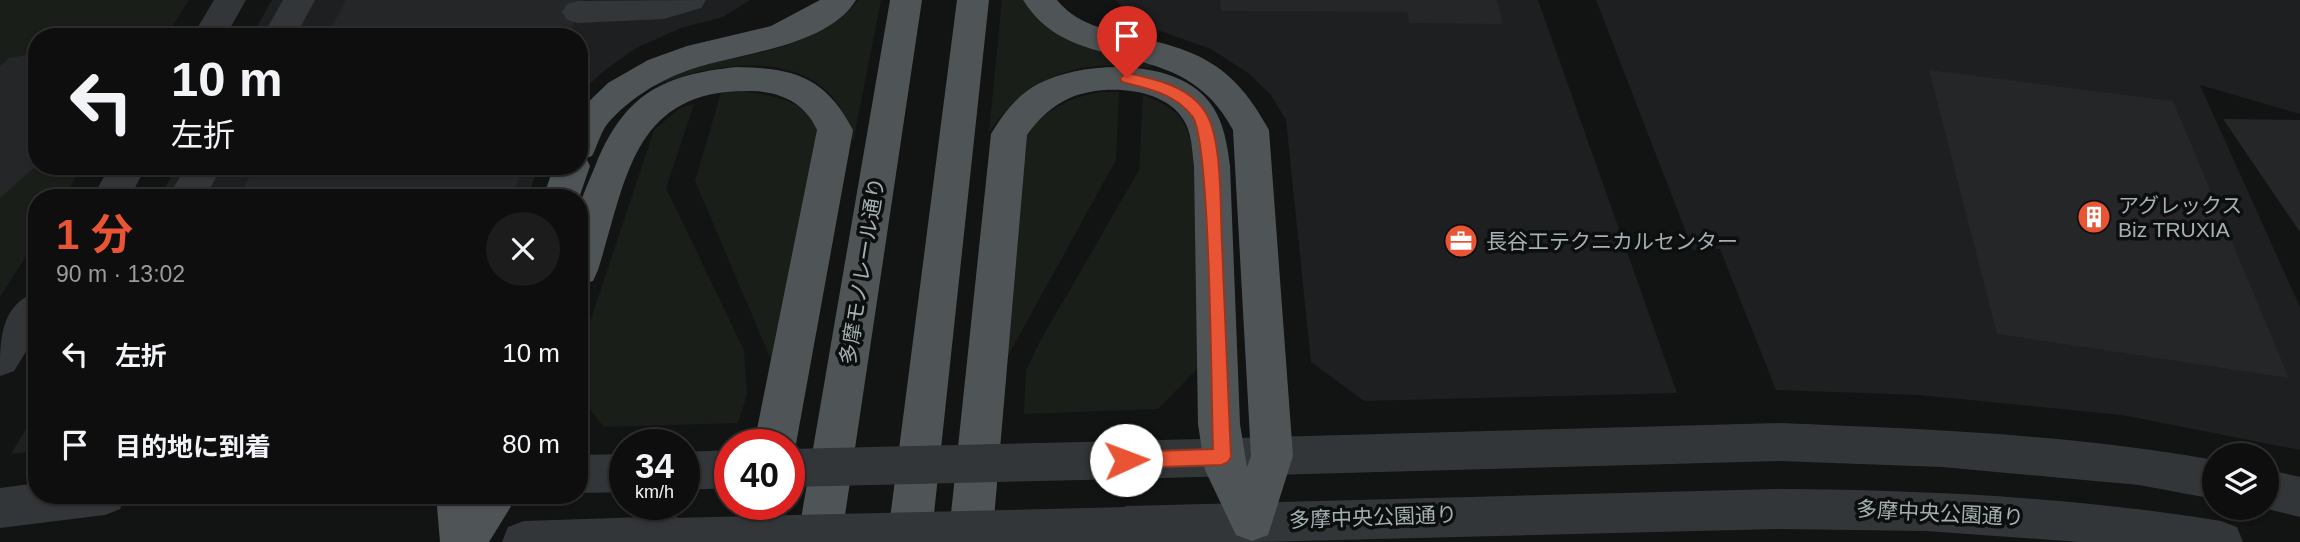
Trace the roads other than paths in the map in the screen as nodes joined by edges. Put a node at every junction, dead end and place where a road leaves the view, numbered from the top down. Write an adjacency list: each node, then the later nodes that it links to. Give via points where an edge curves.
1 (230, 0): 9 (street)
2 (299, 0): 10 (street)
3 (690, 0): 8 (street, via 664,8)
4 (840, 0): 11 (main road, via 771,40 687,58 647,76 629,86)
5 (906, 0): 33 (main road, 多摩モノレール通り)
6 (973, 0): 34 (main road)
7 (1039, 0): 16 (main road, via 1057,20 1098,40 1167,56 1198,69 1226,89 1243,111 1251,130)
8 (578, 12)
9 (213, 28)
10 (283, 28)
11 (588, 124)
12 (588, 244): 15 (main road, via 617,159 635,123 657,103 695,85 734,78 773,79 803,91 824,108 835,130)
13 (28, 315): 14 (street)
14 (0, 359)
15 (778, 429)
16 (1272, 456): 17 (street); 21 (street, via 1779,442 1942,448 2139,466); 29 (main road)
17 (1222, 457): 18 (street, bridge); 29 (main road); 35 (main road, via 1207,131 1199,114 1180,96 1156,84 1127,78 1077,83 1037,99 1009,134)
18 (805, 468)
19 (609, 473): 20 (street)
20 (588, 474)
21 (2202, 478)
22 (2279, 492): 23 (street)
23 (2300, 497)
24 (32, 504): 27 (street)
25 (459, 504): 30 (main road)
26 (490, 504): 30 (main road)
27 (0, 508)
28 (761, 520): 32 (main road)
29 (1252, 521): 31 (street, 多摩中央公園通り, bridge); 36 (street, 多摩中央公園通り, via 1818,507 1964,511 2162,531)
30 (463, 542)
31 (524, 542)
32 (756, 542)
33 (818, 542)
34 (909, 542)
35 (970, 542)
36 (2221, 542)

